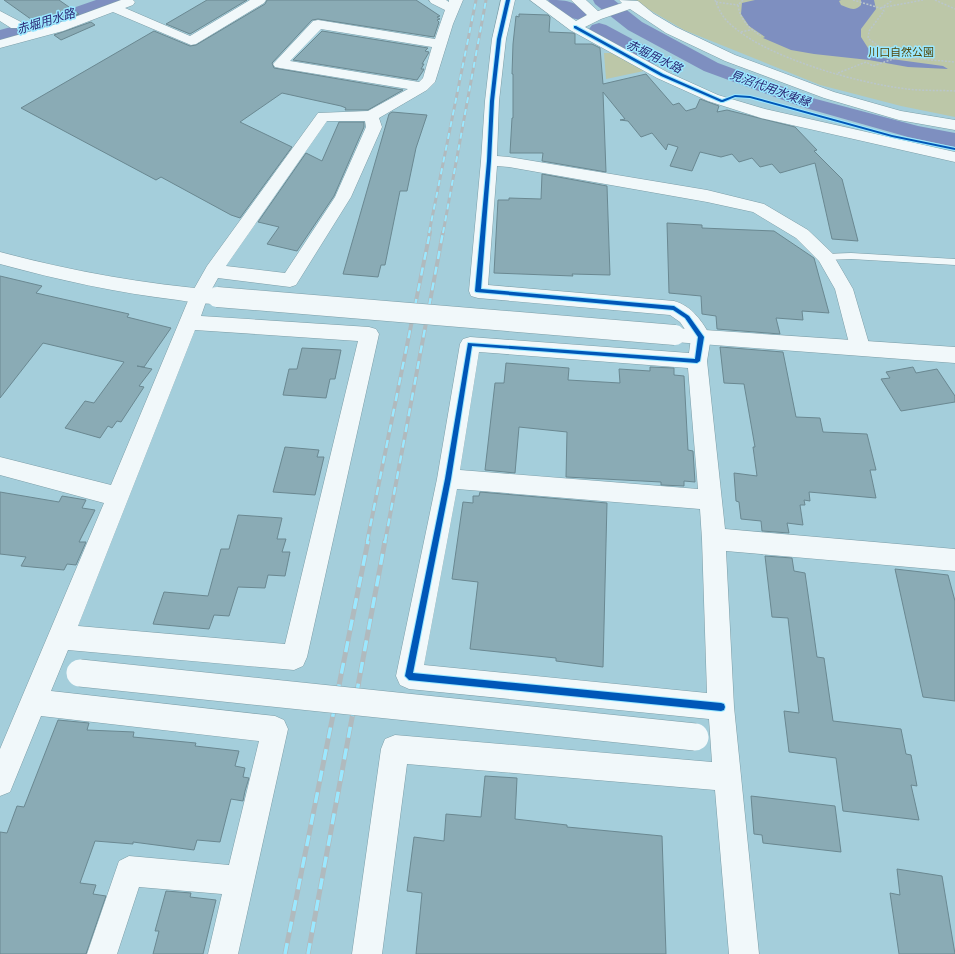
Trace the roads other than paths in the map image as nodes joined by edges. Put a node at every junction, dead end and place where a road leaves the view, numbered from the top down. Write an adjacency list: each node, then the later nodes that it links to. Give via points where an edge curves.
1 (135, 0): 9 (street)
2 (260, 0): 9 (street, via 191,41)
3 (436, 0): 8 (street)
4 (508, 0): 22 (street, via 498,47)
5 (537, 0): 14 (street)
6 (578, 0): 11 (street)
7 (629, 2): 11 (street); 20 (street, via 671,30 737,61 829,95 899,115)
8 (454, 5): 17 (street)
9 (114, 8): 16 (street, via 58,28)
10 (0, 15): 13 (street)
11 (596, 16): 14 (street)
12 (31, 21): 13 (street)
13 (16, 25): 15 (street)
14 (575, 27): 21 (street, via 662,76 718,100 762,113)
15 (0, 30)
16 (0, 44)
17 (440, 44): 18 (street, via 430,79); 18 (street, via 318,24 280,64)
18 (422, 87): 19 (street)
19 (371, 116): 26 (street, via 323,116); 26 (street, via 374,127 343,197 290,280)
20 (955, 124)
21 (955, 157)
22 (489, 161): 23 (street, via 509,162 706,196 758,208 802,234); 29 (street, via 478,291 674,308 687,317)
23 (826, 257): 25 (lane); 30 (street, via 844,290)
24 (0, 258): 27 (street, via 115,284)
25 (955, 262)
26 (213, 272): 27 (street)
27 (208, 296): 28 (street); 29 (street, bridge)
28 (190, 322): 35 (street); 39 (street, via 368,334 294,657)
29 (700, 337): 30 (street); 32 (street)
30 (860, 347): 31 (street)
31 (955, 355)
32 (697, 361): 34 (street, via 470,344); 36 (street)
33 (0, 466): 35 (street)
34 (448, 479): 36 (street); 42 (street, via 409,676)
35 (118, 498): 39 (street)
36 (710, 500): 37 (street)
37 (714, 539): 38 (street); 42 (street)
38 (955, 560)
39 (61, 637): 40 (street)
40 (47, 670): 41 (street); 43 (street, bridge)
41 (33, 702): 45 (street); 46 (street, via 275,729)
42 (721, 707): 43 (street)
43 (724, 740): 44 (street)
44 (727, 777): 49 (street, via 395,749); 50 (street)
45 (0, 782)
46 (240, 882): 47 (street, via 129,871); 48 (street)
47 (102, 954)
48 (222, 954)
49 (367, 954)
50 (744, 954)

